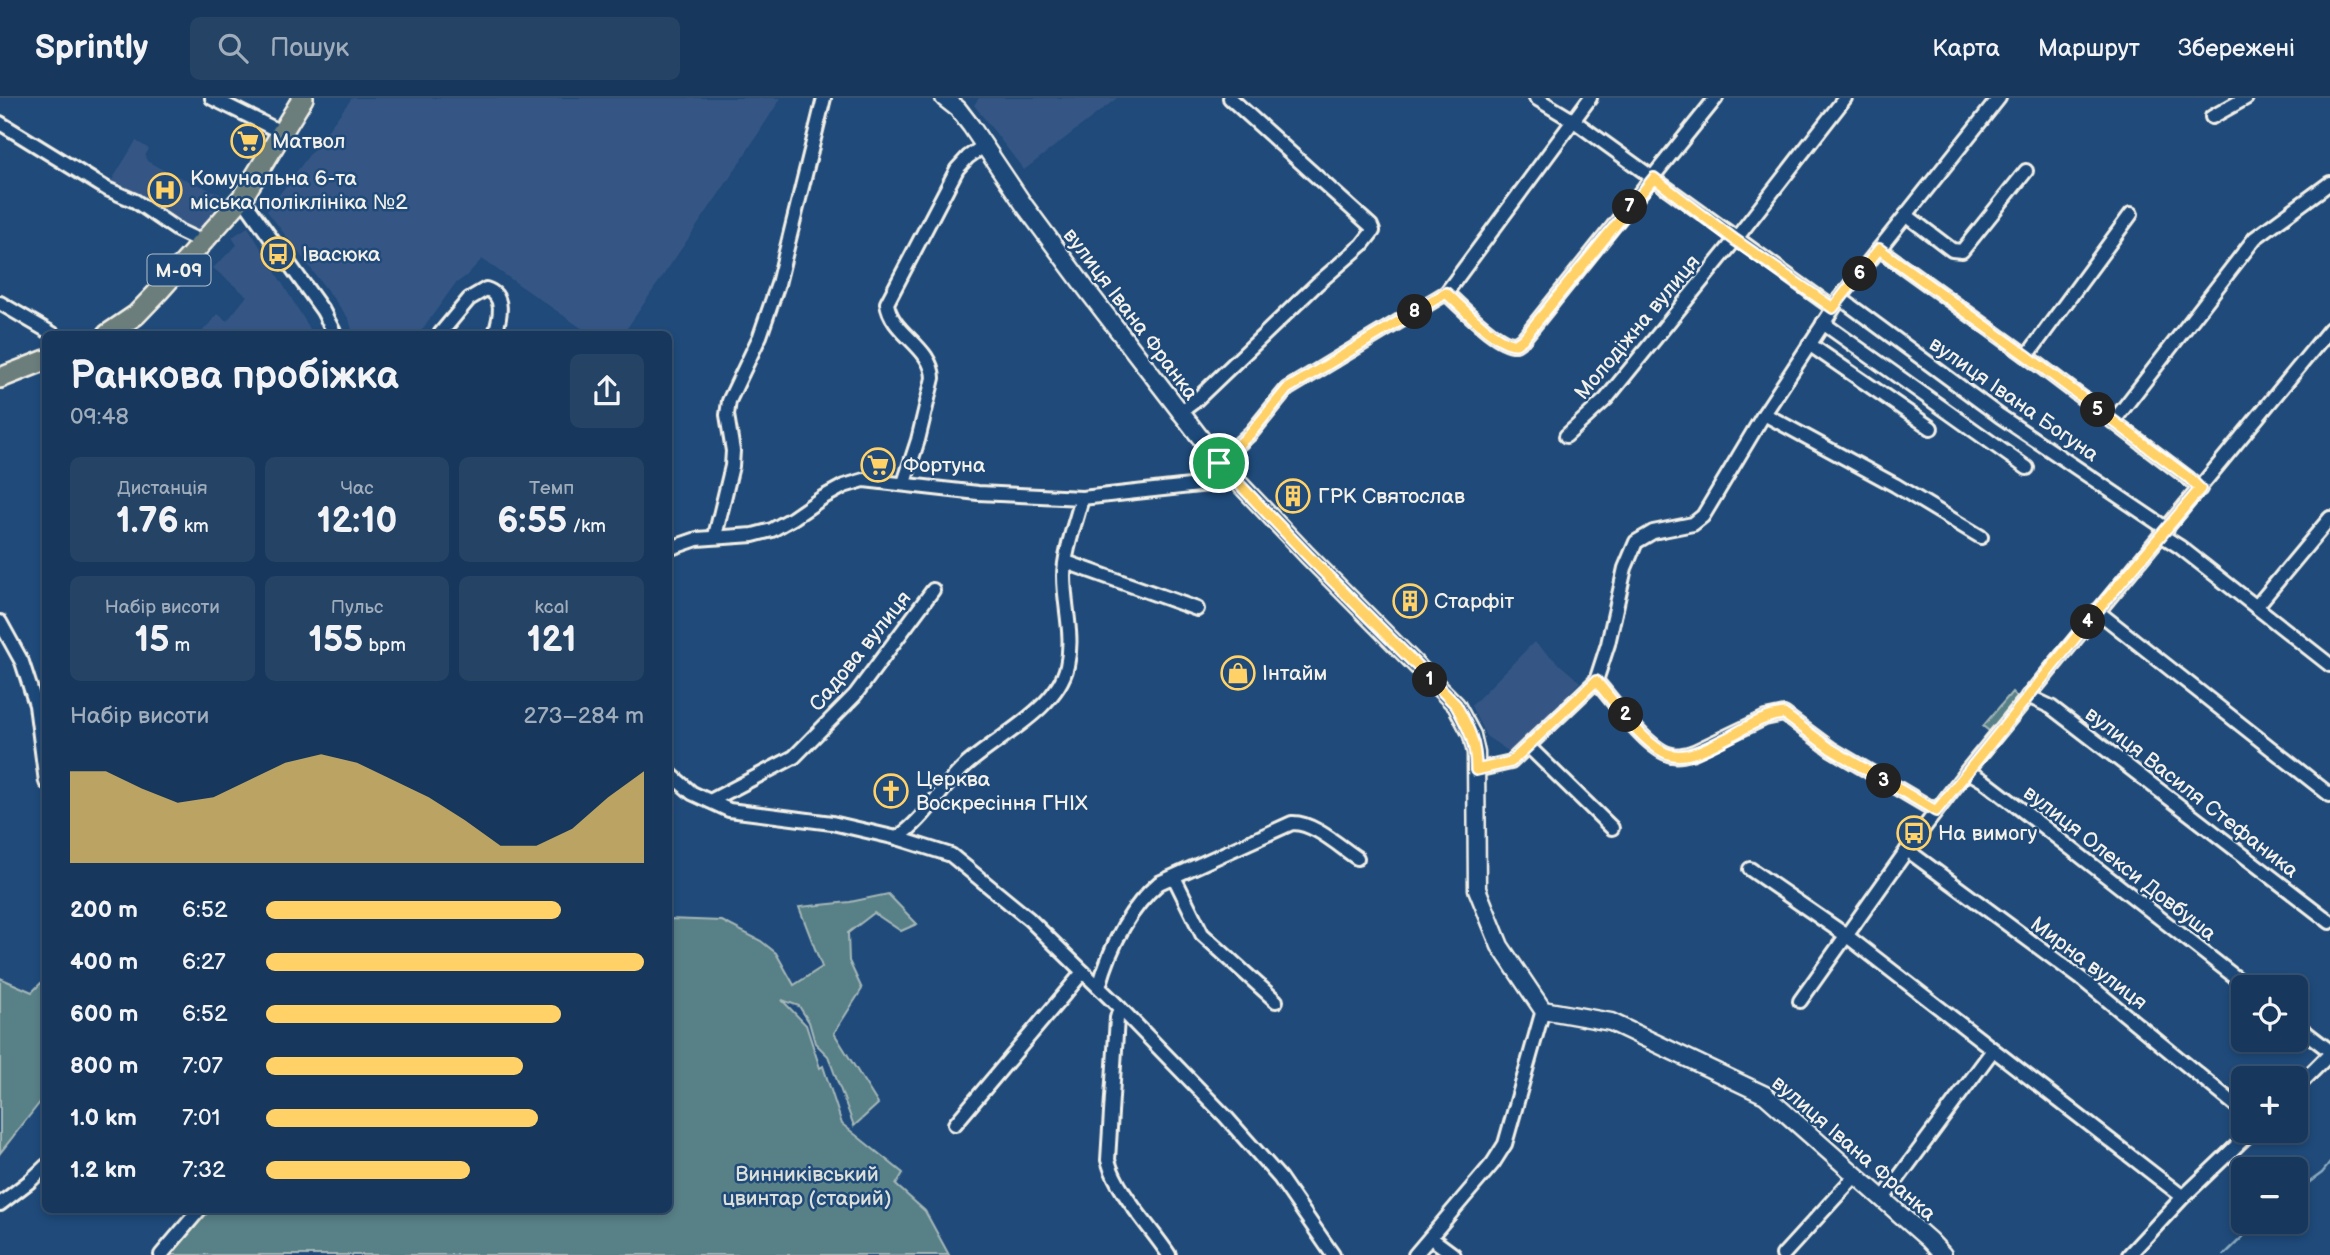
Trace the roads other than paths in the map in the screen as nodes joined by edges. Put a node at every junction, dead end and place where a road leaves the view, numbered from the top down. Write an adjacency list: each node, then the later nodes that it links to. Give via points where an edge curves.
1 (212, 98): 15 (street)
2 (303, 98): 15 (main road, М-09)
3 (824, 98): 53 (street, via 778,284 729,401 732,466)
4 (944, 98): 16 (street, вулиця Івана Франка)
5 (1230, 98): 40 (street, via 1371,226 1371,235)
6 (1536, 98): 13 (street, вулиця Івана Богуна)
7 (1590, 98): 13 (street)
8 (1716, 98): 18 (street)
9 (1845, 98): 23 (street, Молодіжна вулиця)
10 (1999, 98): 22 (street)
11 (2246, 98): 12 (street)
12 (2212, 117)
13 (1574, 121): 18 (street, вулиця Івана Богуна); 26 (street)
14 (0, 123): 24 (street)
15 (283, 133): 20 (main road, М-09)
16 (985, 145): 40 (street, вулиця Івана Франка, via 1024,205); 48 (street, via 957,169 887,303 888,312 933,370)
17 (2026, 171): 22 (street, via 1962,251 1952,250)
18 (1654, 178): 23 (street, вулиця Івана Богуна); 26 (street, via 1516,344 1494,335)
19 (2330, 183): 42 (street, via 2255,237)
20 (243, 198): 24 (main road, М-09); 33 (street)
21 (2131, 214): 37 (street)
22 (1906, 215): 25 (street)
23 (1735, 240): 28 (street, вулиця Івана Богуна); 44 (street, Молодіжна вулиця, via 1605,399)
24 (204, 243): 32 (main road, М-09, via 136,315)
25 (1879, 249): 28 (street); 37 (street)
26 (1446, 293): 45 (street, via 1287,389)
27 (0, 303): 31 (street)
28 (1837, 303): 29 (street); 52 (street, вулиця Івана Богуна)
29 (1823, 323): 36 (street); 46 (street)
30 (2330, 329): 49 (street)
31 (48, 331)
32 (112, 331)
33 (334, 331)
34 (443, 331): 35 (street, via 470,299 486,289 500,303)
35 (496, 331)
36 (1808, 344): 41 (street); 43 (street)
37 (2027, 356): 42 (street)
38 (42, 362): 39 (main road)
39 (0, 378)
40 (1179, 413): 45 (street, вулиця Івана Франка)
41 (1763, 414): 54 (street); 63 (street, via 1703,516 1693,524 1653,532 1636,542)
42 (2113, 422): 49 (street)
43 (1931, 428)
44 (1566, 436)
45 (1219, 463): 47 (street, вулиця Івана Франка)
46 (2027, 468)
47 (1235, 481): 50 (street); 67 (street, вулиця Івана Франка, via 1456,705 1472,735)
48 (904, 483): 50 (street); 53 (street, via 864,480 844,486 772,530)
49 (2200, 489): 52 (street)
50 (1082, 498): 56 (street)
51 (2330, 518): 58 (street)
52 (2164, 532): 58 (street, вулиця Івана Богуна); 60 (street)
53 (715, 536): 55 (street)
54 (1980, 537)
55 (672, 548)
56 (1066, 562): 59 (street); 74 (street, via 1071,639 1063,680 1028,718 965,766 917,822)
57 (933, 590): 71 (street, Садова вулиця, via 855,695 794,757)
58 (2256, 607): 62 (street, вулиця Івана Богуна)
59 (1197, 609)
60 (2097, 611): 64 (street); 70 (street)
61 (0, 622): 66 (street, via 22,662 36,705)
62 (2330, 665)
63 (1596, 681): 65 (street); 72 (street, via 1662,752 1695,752 1765,718 1784,714 1831,749)
64 (2028, 696): 68 (street); 79 (street, вулиця Василя Стефаника, via 2051,708)
65 (1528, 746): 67 (street, via 1511,762); 73 (street)
66 (42, 751)
67 (1476, 770): 87 (street, вулиця Івана Франка, via 1477,889 1500,946)
68 (1967, 771): 72 (street); 82 (street, вулиця Олекси Довбуша)
69 (672, 776): 71 (street)
70 (2330, 795)
71 (710, 801): 74 (street, via 729,810 832,823)
72 (1936, 811): 75 (street)
73 (1612, 828)
74 (897, 838): 81 (street, via 951,855)
75 (1907, 850): 80 (street); 92 (street, Мирна вулиця, via 2083,980)
76 (1357, 858): 78 (street, via 1311,826 1292,823)
77 (1750, 869): 80 (street)
78 (1174, 877): 83 (street, via 1159,883 1134,910 1107,959); 84 (street, via 1202,934)
79 (2330, 922)
80 (1847, 936): 85 (street); 89 (street)
81 (1083, 972): 83 (street); 93 (street)
82 (2233, 975)
83 (1099, 987): 86 (street)
84 (1276, 1001)
85 (1800, 1001)
86 (1120, 1008): 104 (street, via 1108,1160 1120,1187); 105 (street, via 1280,1178)
87 (1543, 1010): 96 (street, вулиця Івана Франка, via 1611,1022 1765,1095); 101 (street, via 1505,1144)
88 (2308, 1035): 90 (street)
89 (1993, 1050): 97 (street); 98 (street)
90 (2330, 1052): 91 (street)
91 (2308, 1075)
92 (2231, 1101)
93 (955, 1124)
94 (2239, 1143): 97 (street)
95 (42, 1170): 99 (street)
96 (1856, 1175): 98 (street, вулиця Івана Франка); 102 (street)
97 (2183, 1197): 109 (street)
98 (1882, 1200): 108 (street, вулиця Івана Франка)
99 (0, 1204)
100 (197, 1213): 103 (street)
101 (1431, 1238): 106 (street); 107 (street)
102 (1786, 1254)
103 (162, 1255)
104 (1169, 1255)
105 (1333, 1255)
106 (1415, 1255)
107 (1454, 1255)
108 (1943, 1255)
109 (2129, 1255)

